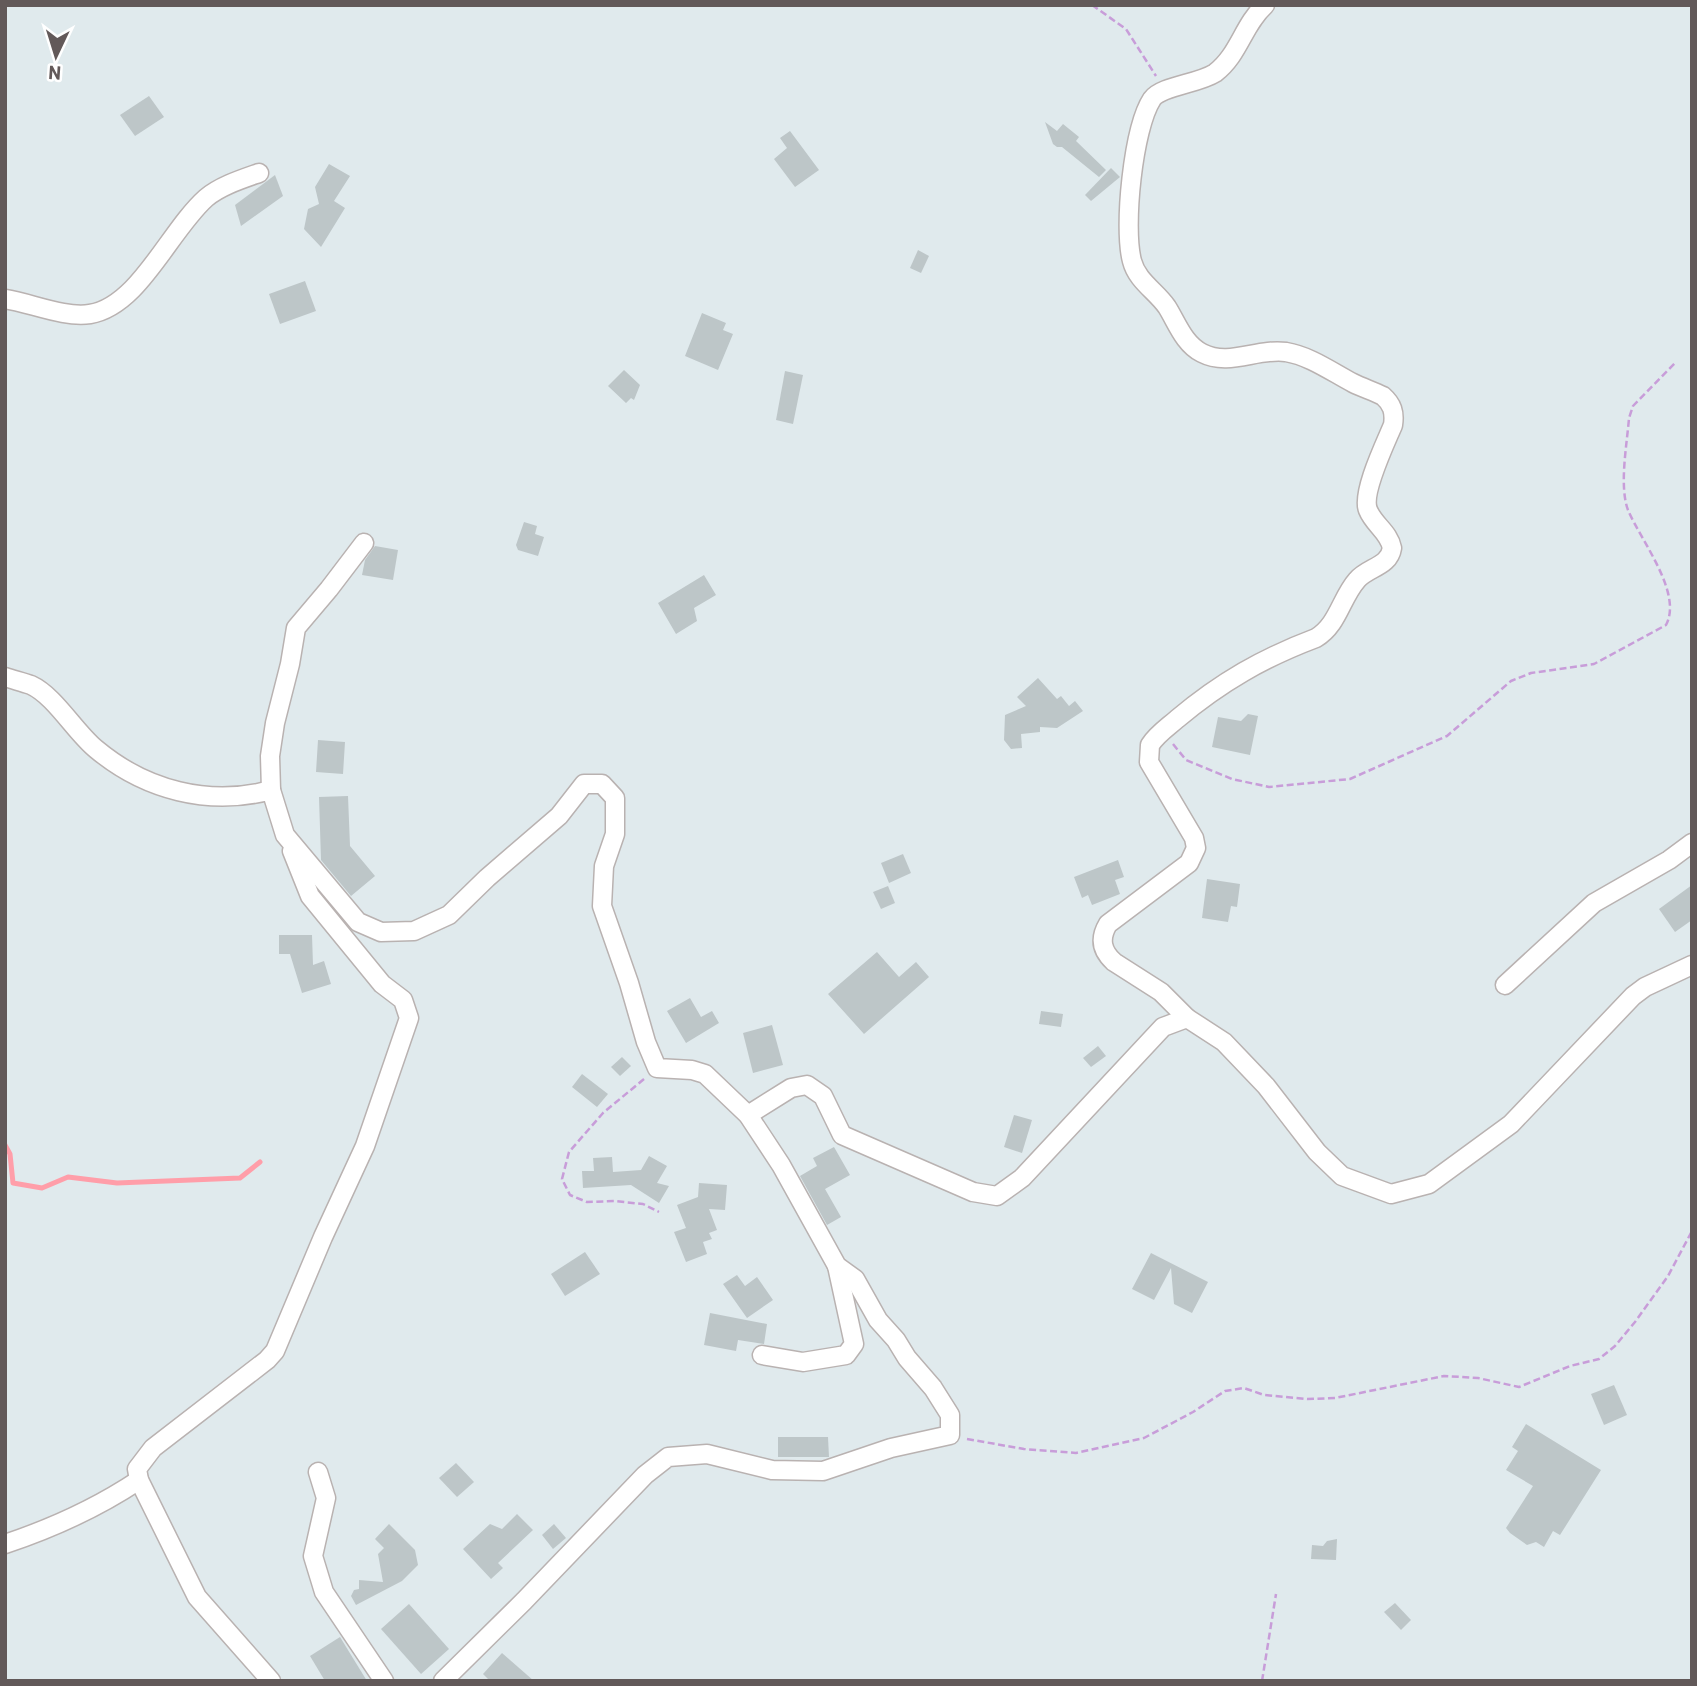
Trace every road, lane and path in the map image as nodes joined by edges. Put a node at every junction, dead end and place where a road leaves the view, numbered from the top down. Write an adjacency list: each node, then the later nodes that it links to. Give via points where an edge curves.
1 (1093, 5): 3 (path, via 1126,29)
2 (1265, 5): 3 (street, via 1225,64 1205,79)
3 (1167, 90): 9 (street, via 1157,94 1147,112 1129,190 1129,244 1138,274 1199,352 1224,359 1274,352 1296,355 1382,396 1394,416 1367,500 1369,512 1392,543 1389,558 1358,578 1320,635 1243,671)
4 (259, 173): 5 (street, via 207,197 128,296 110,309 87,314)
5 (5, 299)
6 (1676, 362): 9 (path, via 1633,406 1624,494 1668,588 1671,616 1667,625 1594,664 1531,673 1511,681 1447,736 1349,779 1269,787 1232,779 1186,760)
7 (364, 543): 10 (street, via 296,628 275,723)
8 (5, 677): 10 (street, via 33,686 95,748 131,774 180,793 208,797)
9 (1162, 731): 15 (street, via 1150,745 1149,762 1196,848 1189,863 1108,924 1102,944 1107,956 1161,992)
10 (271, 790): 11 (street)
11 (285, 835): 16 (street, via 358,922 381,932 414,931 449,915 559,816 584,784 602,784 615,798 615,834 604,866 602,906); 24 (street, via 310,897 382,984 403,1000 409,1018 365,1146 275,1351 153,1448 137,1469)
12 (1692, 843): 14 (street, via 1594,903)
13 (1692, 965): 15 (street, via 1633,996 1511,1124 1429,1184 1391,1194 1342,1176 1224,1042)
14 (1505, 985)
15 (1187, 1018): 17 (street, via 1163,1027 1022,1178 997,1196 973,1192 842,1135 823,1097 807,1085 791,1088)
16 (657, 1068): 17 (street, via 705,1074); 18 (path, via 603,1113 569,1152 562,1179 570,1195 587,1202 643,1204)
17 (748, 1115): 20 (street)
18 (659, 1212)
19 (1692, 1231): 22 (path, via 1668,1276 1615,1346 1600,1359 1519,1387 1444,1376 1335,1398 1264,1395 1244,1388 1224,1391 1144,1438 1076,1453)
20 (837, 1266): 21 (street, via 854,1344 846,1355 803,1362); 22 (street, via 855,1279 878,1320 933,1388 950,1415)
21 (762, 1355)
22 (950, 1436): 29 (street, via 891,1448 822,1471 772,1470 707,1454 668,1457)
23 (318, 1472): 28 (street, via 326,1498 313,1556 324,1592)
24 (139, 1480): 25 (street, via 97,1507); 27 (street, via 197,1597)
25 (5, 1544)
26 (1276, 1594): 30 (path)
27 (271, 1681)
28 (384, 1681)
29 (443, 1681)
30 (1262, 1681)

